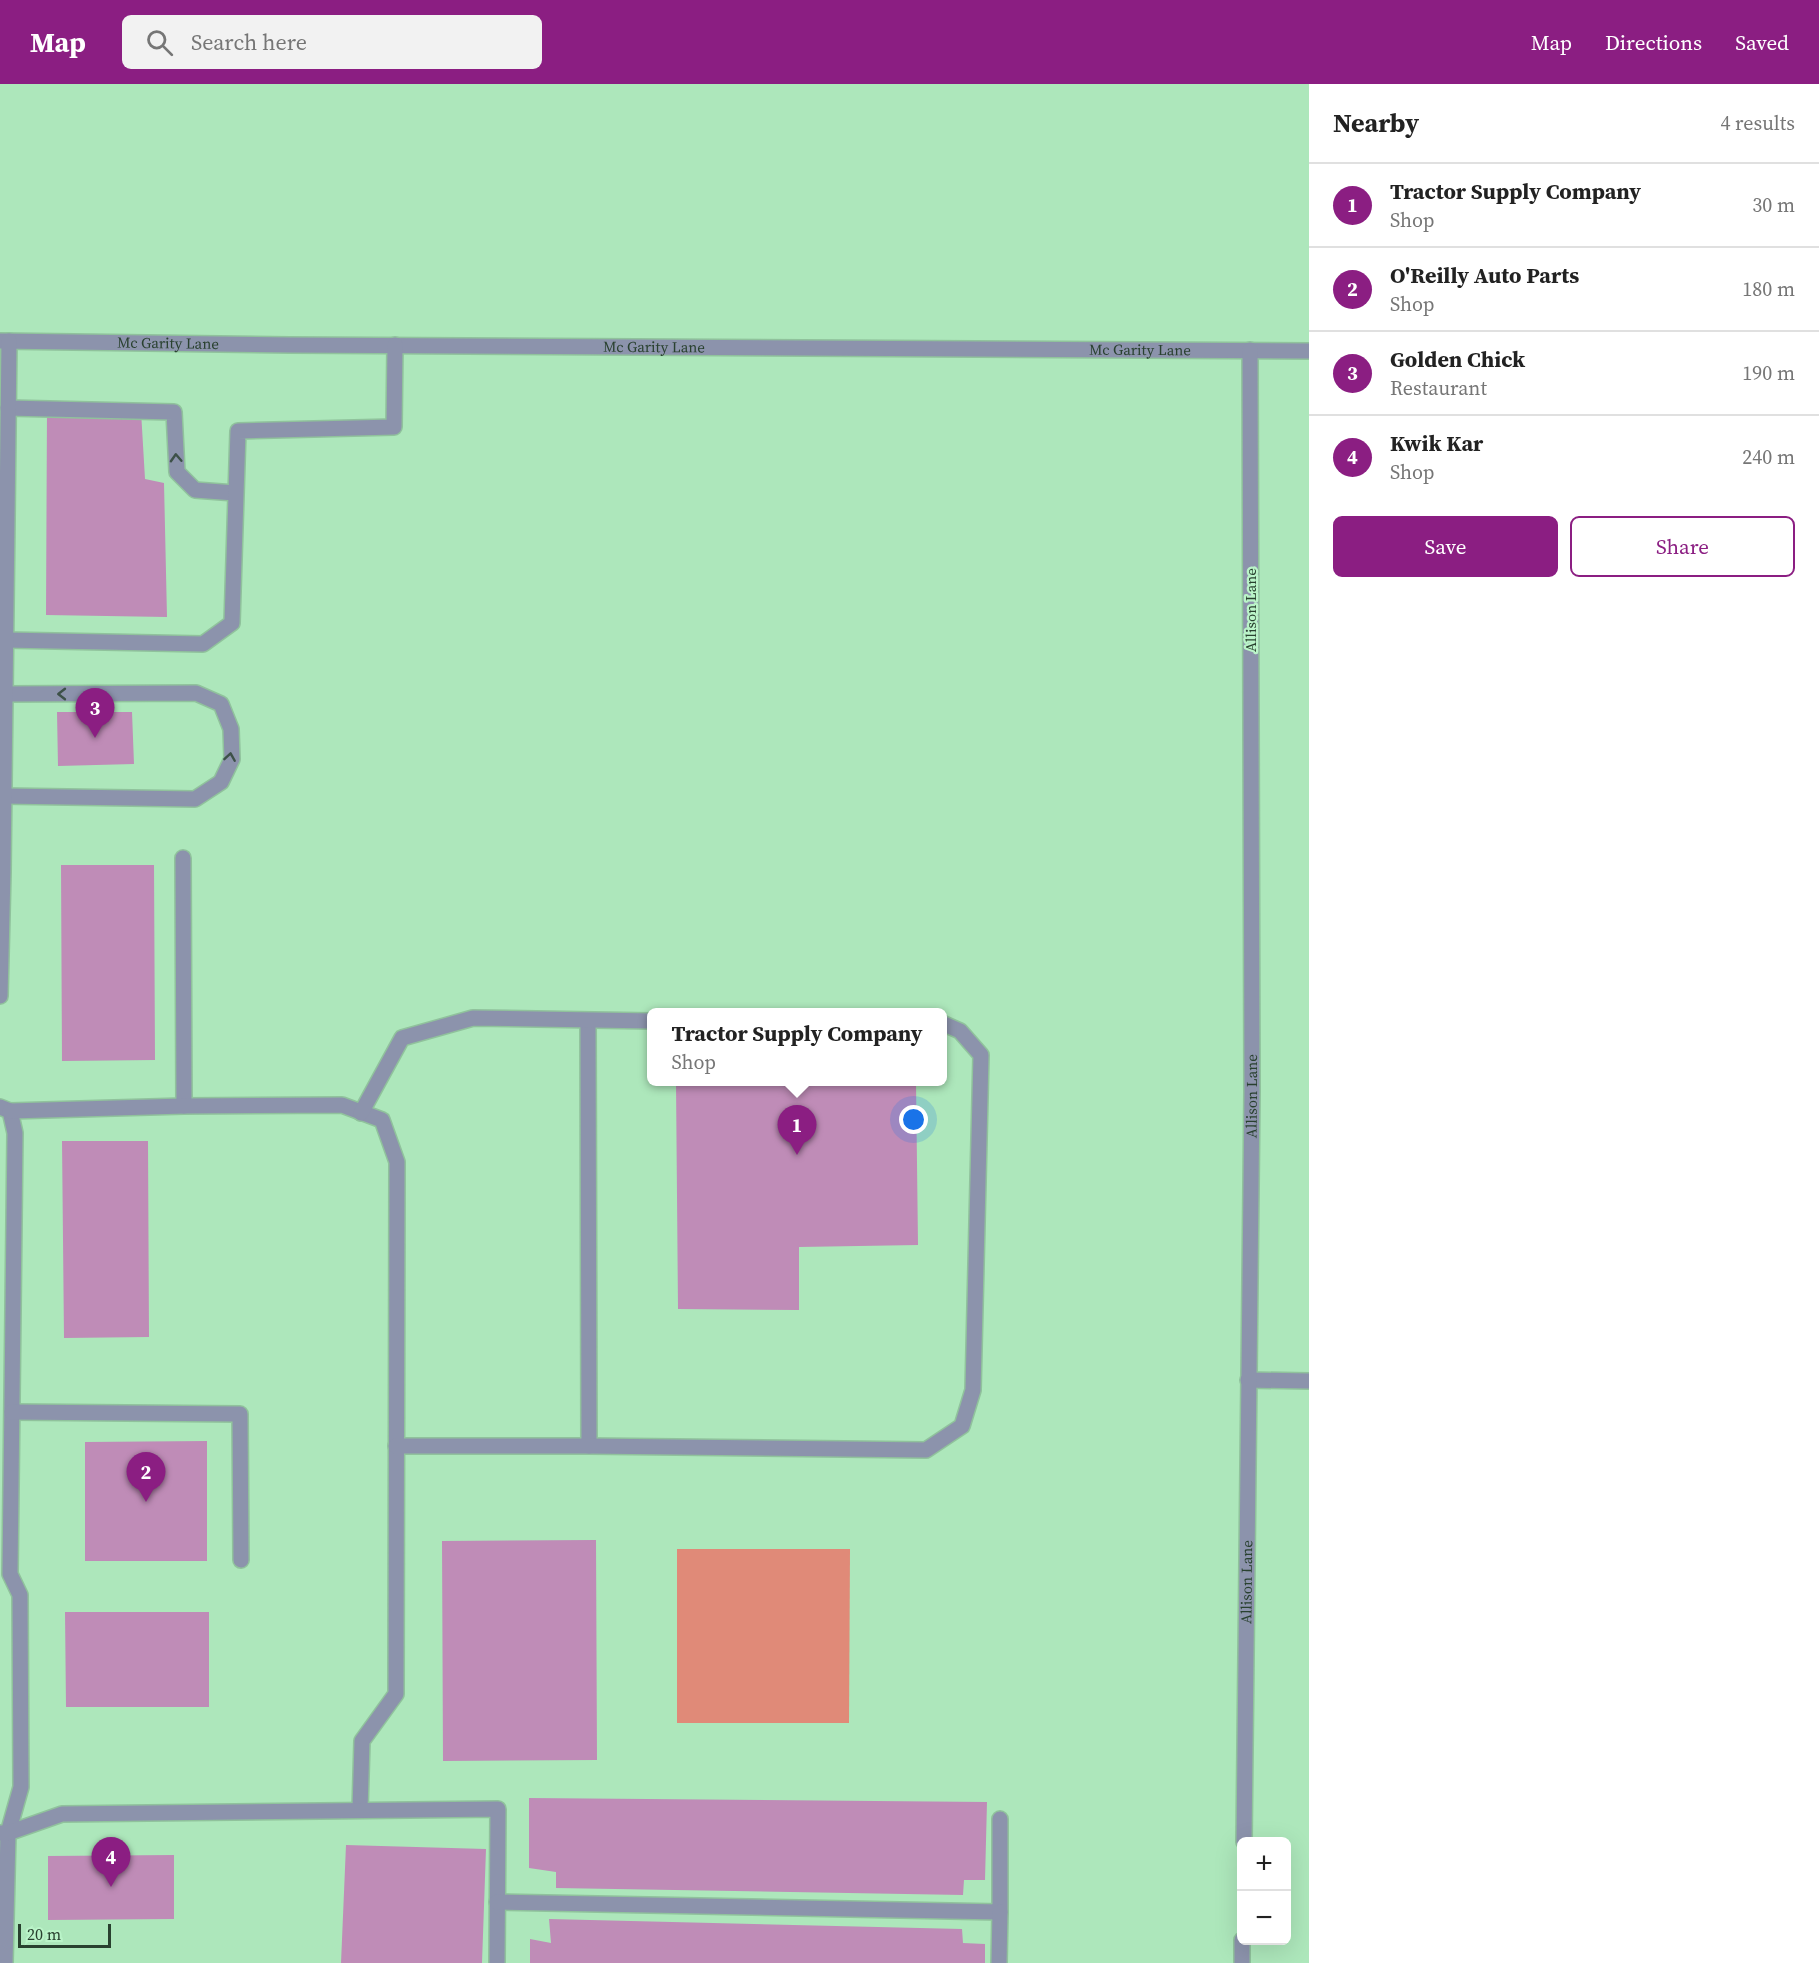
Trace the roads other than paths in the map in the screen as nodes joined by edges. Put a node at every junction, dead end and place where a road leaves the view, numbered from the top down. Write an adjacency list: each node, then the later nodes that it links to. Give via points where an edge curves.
1 (5, 341): 2 (street, Mc Garity Lane); 5 (street)
2 (395, 345): 3 (street, Mc Garity Lane); 6 (street, via 394,427 238,431)
3 (1250, 350): 4 (street, Mc Garity Lane); 18 (street, Allison Lane, via 1252,1092)
4 (1309, 351)
5 (8, 408): 6 (street, one-way to 5, via 195,490 177,472 174,412); 7 (street)
6 (235, 493): 7 (street, via 232,623 203,644)
7 (6, 640): 8 (street)
8 (5, 694): 9 (street); 9 (street, one-way to 8, via 195,798 221,782 232,759 231,729 221,704 196,693)
9 (4, 796): 11 (street)
10 (183, 858): 15 (street)
11 (0, 996)
12 (588, 1021): 13 (street); 17 (street, via 473,1018 402,1038); 22 (street)
13 (647, 1021)
14 (947, 1025): 22 (street, via 960,1031 981,1055 973,1390 962,1426 926,1450)
15 (184, 1106): 16 (street); 17 (street, via 342,1105)
16 (5, 1109): 20 (street, via 15,1133)
17 (361, 1113): 21 (street, via 382,1120 397,1162)
18 (1248, 1380): 19 (street); 27 (street, Allison Lane)
19 (1309, 1381)
20 (12, 1412): 23 (street, via 240,1414); 26 (street, via 10,1574 20,1595 21,1787)
21 (396, 1446): 22 (street); 24 (street, via 396,1694 362,1741)
22 (589, 1446)
23 (241, 1560)
24 (360, 1810): 26 (street, via 62,1814); 28 (street, via 498,1809)
25 (1000, 1819): 29 (street)
26 (4, 1833): 31 (street)
27 (1244, 1837)
28 (497, 1902): 29 (street); 32 (street)
29 (1000, 1912): 33 (street)
30 (1242, 1945): 34 (street)
31 (5, 1963)
32 (497, 1963)
33 (999, 1963)
34 (1242, 1963)

